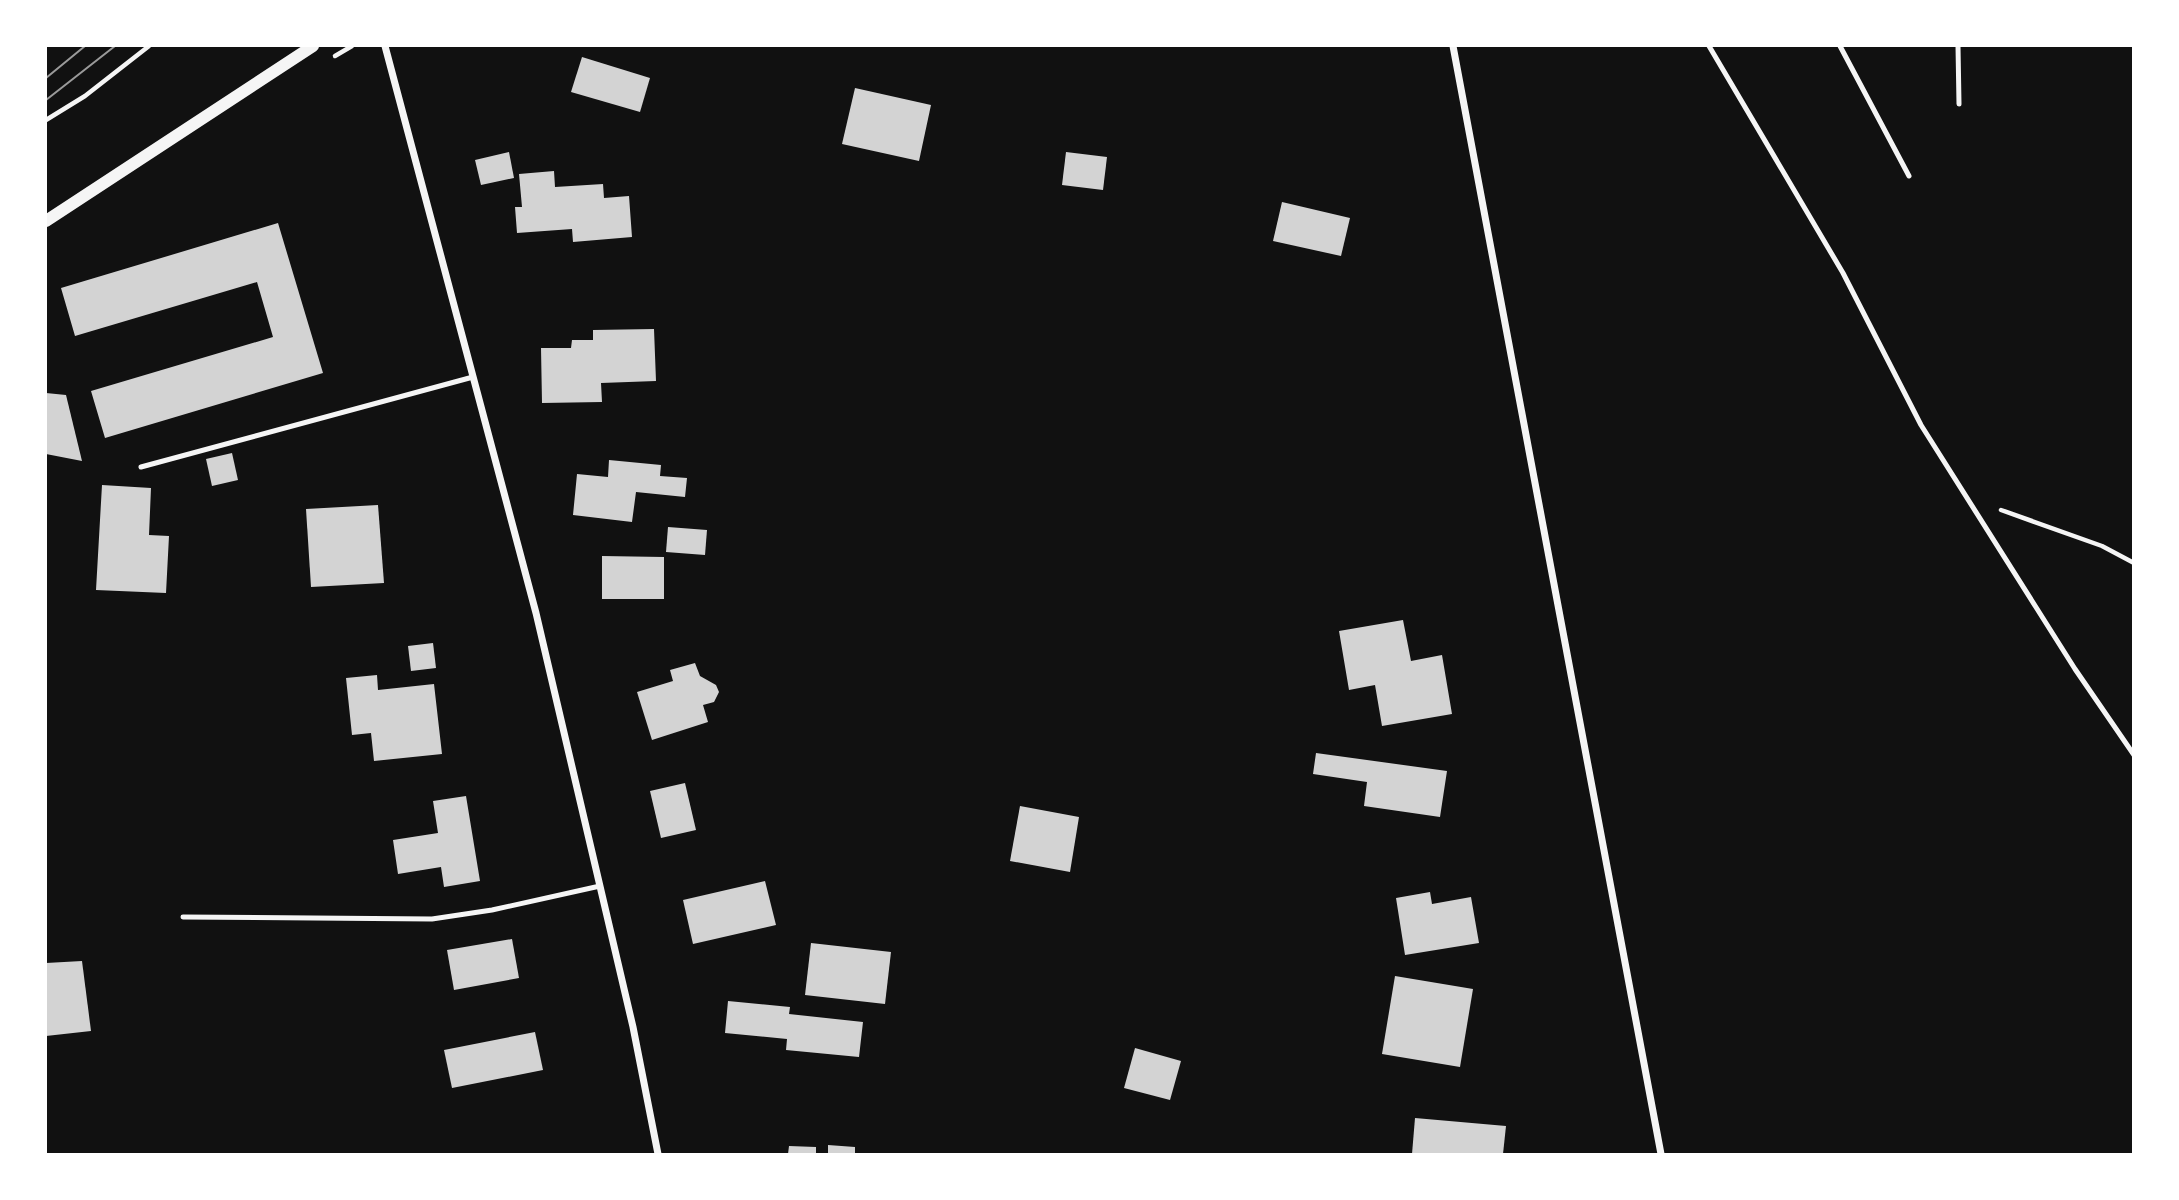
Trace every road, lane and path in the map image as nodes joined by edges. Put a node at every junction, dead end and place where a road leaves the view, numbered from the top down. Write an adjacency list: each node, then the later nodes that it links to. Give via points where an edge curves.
1 (149, 46): 9 (path)
2 (313, 46): 11 (street)
3 (385, 46): 12 (street)
4 (1453, 46): 20 (street)
5 (1709, 46): 14 (lane, via 1843,273 1921,425)
6 (1840, 46): 10 (lane)
7 (1958, 46): 8 (lane)
8 (1959, 104)
9 (46, 120)
10 (1909, 176)
11 (46, 221)
12 (473, 377): 13 (lane); 17 (street, via 536,613)
13 (141, 467)
14 (1968, 499): 15 (path, via 2102,546); 16 (lane)
15 (2133, 563)
16 (2133, 755)
17 (600, 886): 18 (lane, via 432,919); 19 (street)
18 (183, 917)
19 (658, 1154)
20 (1661, 1154)

